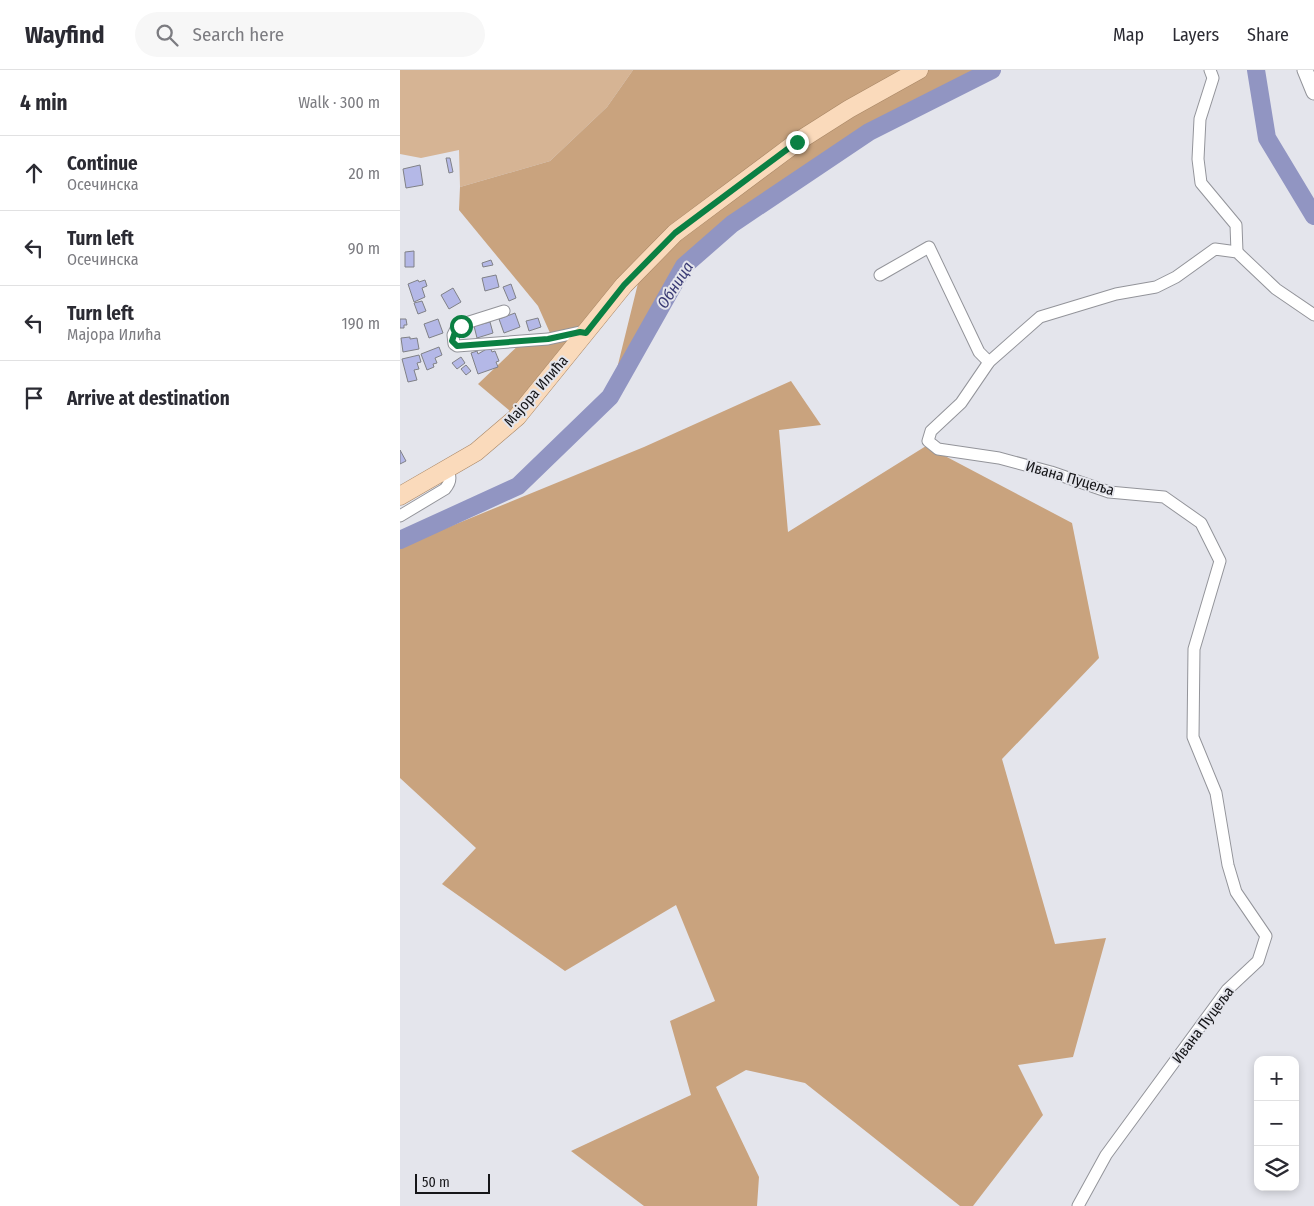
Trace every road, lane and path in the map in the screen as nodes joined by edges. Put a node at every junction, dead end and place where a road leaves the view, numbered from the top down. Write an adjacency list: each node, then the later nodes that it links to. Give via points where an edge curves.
1 (918, 70): 9 (main road, Мајора Илића, via 805,136 686,224 624,285)
2 (1210, 70): 5 (street, via 1213,78 1200,119 1198,159 1201,183 1236,225)
3 (1304, 70): 4 (main road)
4 (1314, 92)
5 (1237, 252): 8 (street, via 1276,289); 10 (street, Ивана Пуцеља, via 1215,250 1176,277 1156,286 1116,294 1040,317)
6 (880, 276): 10 (street, via 929,247 979,352)
7 (504, 311): 9 (street, via 461,326 453,335 454,344 548,339)
8 (1314, 315)
9 (586, 333): 11 (main road, Мајора Илића, via 517,417 476,452)
10 (989, 362): 14 (street, Ивана Пуцеља, via 961,404 931,430 928,441 938,449 999,458 1109,492 1164,497 1201,523 1220,561 1194,649 1193,737 1216,793 1236,892 1266,936 1258,960 1227,990 1106,1155)
11 (447, 470): 12 (main road, Мајора Илића); 13 (street, via 450,482 445,489)
12 (400, 496)
13 (400, 516)
14 (1078, 1206)

